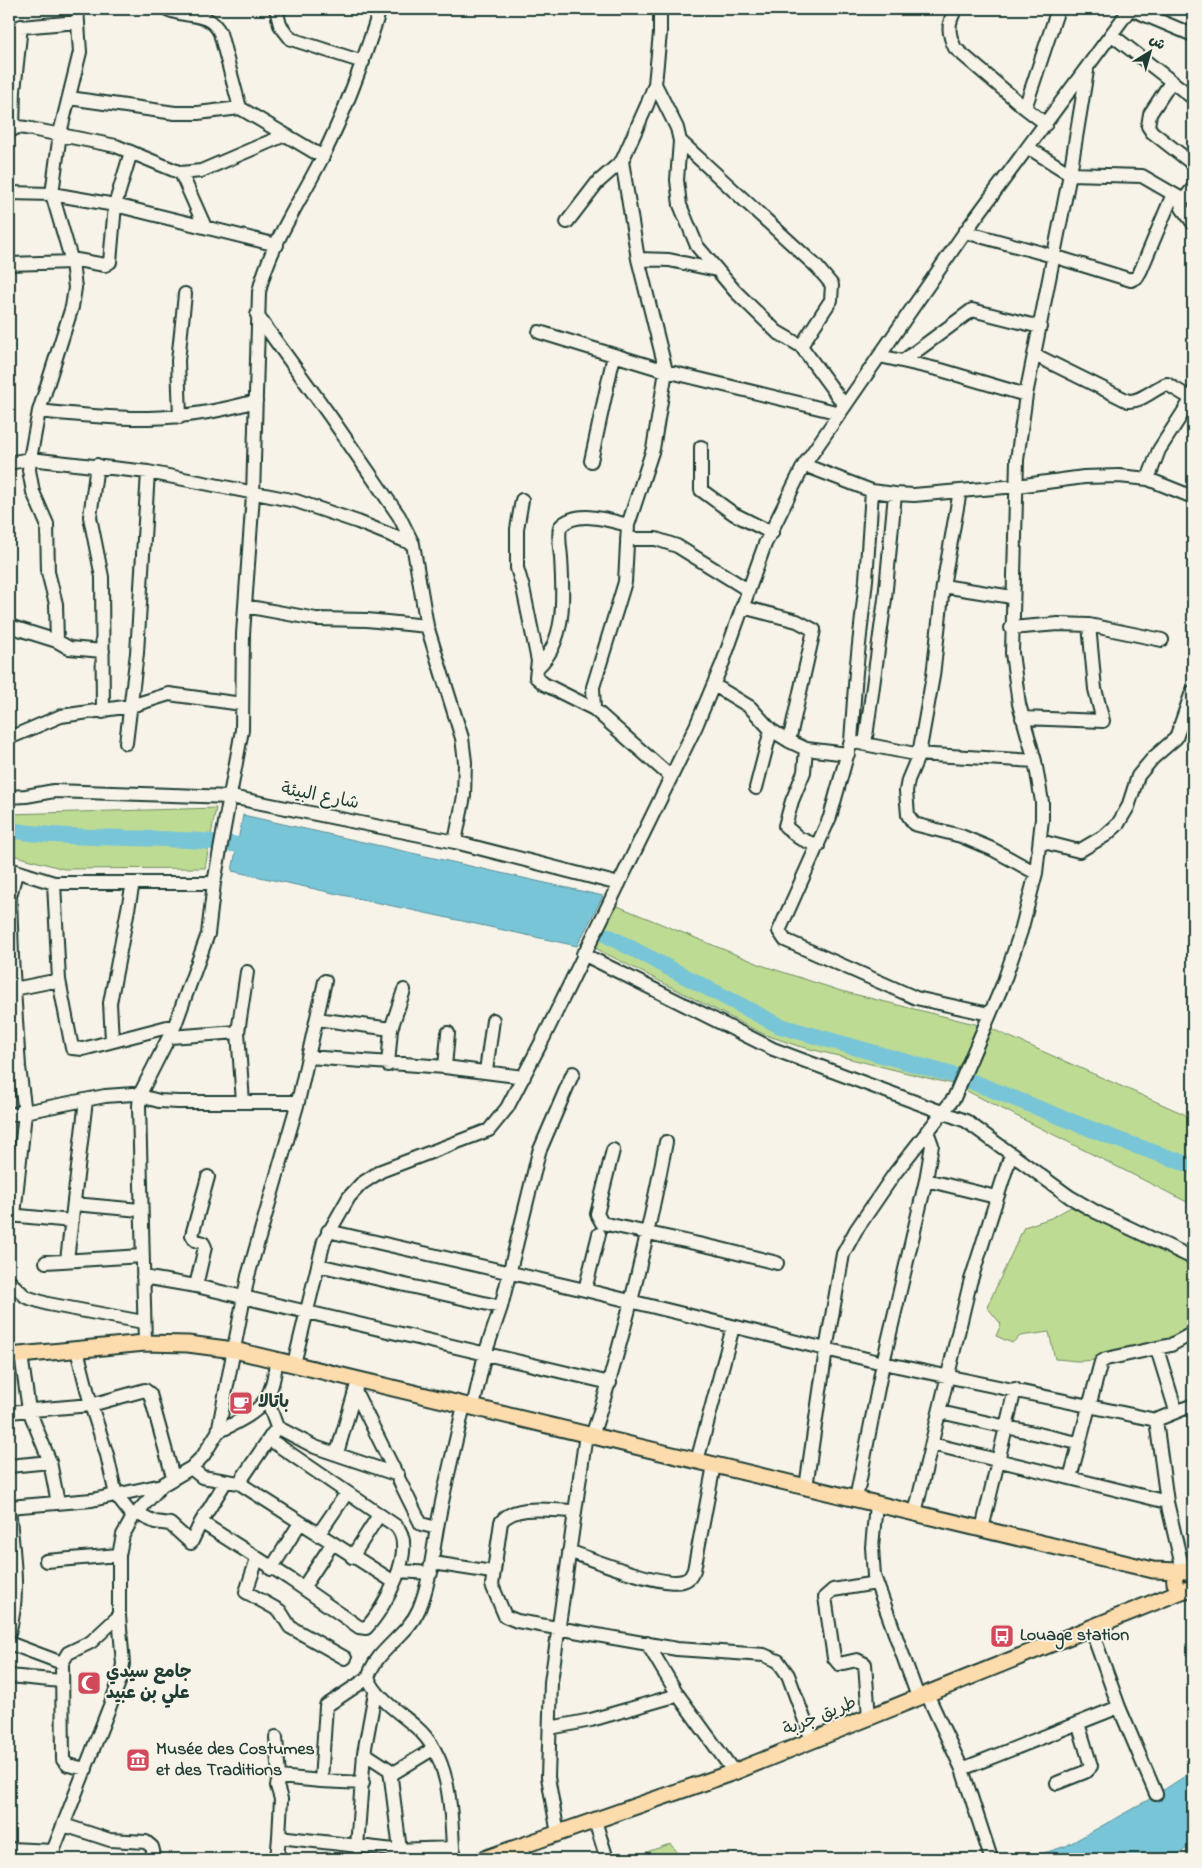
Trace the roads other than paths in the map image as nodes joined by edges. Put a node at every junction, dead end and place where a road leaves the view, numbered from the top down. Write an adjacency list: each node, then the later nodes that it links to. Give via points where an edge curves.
1 (167, 9): 18 (street, via 209,18 215,23)
2 (276, 9): 12 (street, via 280,25 291,39)
3 (380, 9): 12 (street)
4 (660, 9): 15 (street)
5 (956, 9): 19 (street, via 948,35 955,48)
6 (1058, 9): 19 (street)
7 (1130, 9): 10 (street); 11 (street)
8 (78, 15): 9 (street); 16 (street, via 80,52)
9 (15, 27): 21 (street)
10 (1112, 35): 13 (street); 14 (street)
11 (1193, 35)
12 (363, 62): 27 (street)
13 (1088, 68): 20 (street); 31 (street)
14 (1171, 82): 17 (street); 29 (street, via 1150,114 1148,126)
15 (656, 84): 24 (street); 28 (street)
16 (69, 98): 18 (street, via 175,113); 22 (street)
17 (1193, 98)
18 (240, 108): 23 (street)
19 (1025, 108): 20 (street)
20 (1046, 124): 25 (street)
21 (11, 130): 22 (street, via 26,128)
22 (60, 133): 26 (street); 34 (street)
23 (285, 136): 27 (street); 30 (street, via 209,168)
24 (680, 140): 46 (street, via 680,206 697,246); 51 (street, via 817,267 832,285 831,300)
25 (1029, 148): 31 (street); 40 (street)
26 (131, 152): 30 (street); 36 (street)
27 (323, 156): 41 (street)
28 (622, 161): 37 (street, via 597,183); 43 (street)
29 (1193, 164)
30 (181, 173): 39 (street)
31 (1070, 174): 35 (street, via 1142,176); 42 (street)
32 (1193, 188): 35 (street, via 1186,197)
33 (9, 193): 34 (street)
34 (52, 194): 36 (street); 44 (street)
35 (1176, 196): 38 (street); 42 (street, via 1137,277 1125,280)
36 (115, 205): 39 (street); 44 (street, via 109,264)
37 (567, 222)
38 (1193, 223)
39 (205, 227): 41 (street)
40 (965, 232): 42 (street); 54 (street)
41 (277, 245): 48 (street, via 262,277)
42 (1053, 256): 49 (street)
43 (638, 259): 46 (street, via 669,260); 56 (street)
44 (72, 261): 45 (street); 61 (street, via 75,288 72,307)
45 (9, 264)
46 (717, 270): 51 (street, via 777,332)
47 (185, 294): 62 (street, via 178,361)
48 (257, 315): 59 (street); 81 (street, via 372,477)
49 (1040, 327): 53 (street); 55 (street, via 972,310)
50 (539, 332): 52 (street)
51 (801, 346): 60 (street)
52 (614, 355): 56 (street); 65 (street)
53 (1035, 355): 57 (street); 58 (street, via 1128,401 1133,402 1167,384)
54 (880, 356): 55 (street); 60 (street)
55 (902, 361): 57 (street)
56 (666, 371): 60 (street); 78 (street, via 653,449)
57 (1026, 394): 71 (street, via 1017,460)
58 (1193, 398): 70 (street, via 1158,450)
59 (256, 401): 62 (street, via 208,414); 75 (street)
60 (842, 410): 67 (street)
61 (39, 411): 62 (street, via 108,418); 64 (street)
62 (180, 417)
63 (701, 446): 79 (street, via 702,490 734,514)
64 (30, 459): 66 (street); 68 (street); 92 (street, via 33,492 47,524 48,572 56,604)
65 (591, 461)
66 (9, 463)
67 (804, 465): 72 (street); 79 (street)
68 (97, 466): 69 (street); 93 (street, via 90,517 102,577)
69 (148, 472): 75 (street); 98 (street)
70 (1148, 479): 71 (street, via 1084,477); 76 (street)
71 (1017, 486): 73 (street); 84 (street)
72 (872, 490): 74 (street); 107 (street)
73 (960, 491): 74 (street); 82 (street)
74 (895, 494): 106 (street, via 885,599)
75 (253, 495): 81 (street, via 296,501); 85 (street)
76 (1193, 497)
77 (522, 500): 94 (street, via 517,530 517,568)
78 (628, 525): 80 (street); 94 (street, via 593,517 567,521 560,527 561,616 552,652)
79 (772, 533): 83 (street)
80 (627, 539): 83 (street, via 656,539 677,546); 99 (street, via 625,582 593,687)
81 (413, 544): 89 (street)
82 (943, 586): 84 (street); 109 (street, via 933,676)
83 (748, 590): 86 (street)
84 (1012, 597): 90 (street)
85 (245, 606): 89 (street, via 303,618); 97 (street)
86 (742, 607): 95 (street); 104 (street, via 798,621 814,630)
87 (1089, 625): 90 (street); 91 (street); 101 (street, via 1095,689 1103,721)
88 (9, 626): 92 (street)
89 (427, 626): 116 (street, via 462,738 464,796)
90 (1011, 628): 101 (street)
91 (1162, 640)
92 (58, 641): 93 (street, via 76,650)
93 (104, 651): 100 (street)
94 (538, 667): 99 (street, via 536,677 539,680)
95 (714, 685): 102 (street, via 750,707); 111 (street)
96 (1192, 692): 115 (street, via 1176,738 1138,776 1128,807 1118,824 1079,851)
97 (242, 704): 98 (street, via 169,694); 114 (street, via 242,730)
98 (131, 706): 100 (street); 105 (street)
99 (594, 709): 111 (street)
100 (103, 712): 103 (street, via 61,716)
101 (1022, 718): 110 (street)
102 (771, 730): 104 (street); 112 (street)
103 (9, 738)
104 (789, 741): 108 (street)
105 (126, 743)
106 (865, 744): 107 (street); 109 (street)
107 (849, 747): 108 (street); 117 (street, via 834,805)
108 (806, 749): 117 (street, via 804,772 785,826)
109 (919, 754): 110 (street); 119 (street, via 906,791 908,815 912,821 992,849)
110 (1035, 761): 115 (street, via 1042,802)
111 (671, 777): 123 (street)
112 (756, 788)
113 (9, 797): 114 (street, شارع البيئة, via 54,791)
114 (231, 797): 116 (street, شارع البيئة); 122 (street)
115 (1040, 841): 119 (street)
116 (455, 842): 123 (street, شارع البيئة)
117 (818, 846): 131 (street, via 781,925 780,936 916,998)
118 (13, 871): 120 (street); 125 (street)
119 (1036, 873): 131 (street, via 1021,931)
120 (54, 883): 121 (street); 127 (street)
121 (133, 883): 122 (street); 139 (street, via 110,1003)
122 (214, 883): 134 (street, via 208,934)
123 (619, 884): 124 (street)
124 (583, 954): 146 (street); 152 (street, via 773,1049)
125 (10, 958): 129 (street)
126 (247, 972): 136 (street)
127 (59, 980): 129 (street); 139 (street, via 72,1048 83,1049)
128 (325, 981): 132 (street)
129 (12, 989): 143 (street)
130 (404, 990): 135 (street)
131 (989, 1014): 152 (street, via 954,1098)
132 (316, 1019): 135 (street); 140 (street)
133 (493, 1020): 144 (street)
134 (175, 1025): 138 (street); 139 (street)
135 (391, 1029): 141 (street)
136 (238, 1032): 138 (street); 149 (street)
137 (448, 1033): 142 (street)
138 (170, 1037): 147 (street)
139 (112, 1040)
140 (308, 1057): 141 (street); 150 (street)
141 (388, 1064): 142 (street)
142 (445, 1067): 144 (street)
143 (14, 1068): 151 (street)
144 (486, 1072): 146 (street)
145 (573, 1072): 174 (street, via 539,1152)
146 (524, 1077): 165 (street, via 507,1108 489,1130 372,1176 349,1198)
147 (140, 1094): 148 (street); 149 (street, via 159,1101); 162 (street)
148 (86, 1100): 151 (street); 161 (street)
149 (243, 1102): 150 (street)
150 (298, 1102): 179 (street)
151 (25, 1113): 153 (street); 163 (street)
152 (943, 1113): 154 (street); 157 (street, via 978,1128)
153 (9, 1115)
154 (927, 1131): 159 (street, via 932,1145); 190 (street, via 856,1230 843,1254)
155 (666, 1142): 167 (street)
156 (613, 1150): 167 (street, via 597,1218 607,1226)
157 (1011, 1154): 160 (street); 169 (street, via 1096,1212)
158 (208, 1177): 177 (street, via 192,1235 204,1243 205,1248)
159 (926, 1180): 160 (street); 194 (street)
160 (996, 1197): 196 (street, via 970,1283)
161 (74, 1204): 162 (street); 164 (street)
162 (140, 1210): 168 (street)
163 (12, 1215): 164 (street)
164 (72, 1221): 170 (street)
165 (328, 1231): 173 (street); 174 (street)
166 (599, 1234): 178 (street)
167 (646, 1234): 172 (street); 180 (street)
168 (142, 1256): 170 (street); 175 (street)
169 (1193, 1258)
170 (67, 1260): 171 (street)
171 (46, 1262)
172 (777, 1263)
173 (318, 1265): 181 (street); 182 (street)
174 (509, 1272): 178 (street); 181 (street)
175 (143, 1277): 177 (street); 183 (street)
176 (9, 1281): 183 (street, via 26,1297 48,1304)
177 (196, 1286): 179 (street)
178 (585, 1290): 180 (street)
179 (244, 1297): 182 (street); 189 (street)
180 (631, 1301): 184 (street); 197 (street)
181 (501, 1308): 191 (street)
182 (306, 1313): 191 (street); 195 (street)
183 (143, 1322): 186 (street)
184 (732, 1327): 190 (street); 219 (street)
185 (1193, 1333): 187 (street)
186 (145, 1343): 188 (main road); 189 (main road)
187 (1157, 1349): 204 (street, via 1101,1362); 208 (street)
188 (77, 1350): 192 (main road); 201 (street)
189 (234, 1350): 193 (main road); 212 (street)
190 (826, 1350): 194 (street); 229 (street)
191 (485, 1354): 197 (street); 203 (street)
192 (15, 1355): 205 (street)
193 (276, 1360): 195 (main road); 200 (street, via 275,1376)
194 (883, 1363): 196 (street); 232 (street)
195 (294, 1364): 198 (main road)
196 (948, 1376): 199 (street); 207 (street)
197 (610, 1383): 213 (street)
198 (357, 1385): 203 (main road); 217 (street); 224 (street)
199 (1015, 1389): 204 (street); 210 (street)
200 (267, 1400): 211 (street); 212 (street, via 252,1413)
201 (91, 1405): 205 (street); 226 (street, via 148,1391); 231 (street)
202 (1193, 1405): 208 (street)
203 (468, 1406): 213 (main road); 243 (street)
204 (1089, 1406): 209 (street); 215 (street)
205 (29, 1410): 206 (street); 220 (street)
206 (9, 1412)
207 (940, 1412): 210 (street); 216 (street)
208 (1176, 1412): 209 (street)
209 (1156, 1420): 233 (street)
210 (1006, 1426): 215 (street); 218 (street)
211 (277, 1427): 214 (street); 217 (street, via 315,1447)
212 (218, 1432): 223 (street)
213 (589, 1435): 219 (main road); 237 (street)
214 (269, 1439): 228 (street); 230 (street)
215 (1078, 1443): 225 (street)
216 (932, 1444): 218 (street); 238 (street)
217 (337, 1453): 224 (street)
218 (998, 1460): 225 (street); 244 (street)
219 (696, 1461): 221 (main road)
220 (50, 1462): 222 (street); 234 (street)
221 (714, 1465): 229 (main road); 247 (street, via 694,1570 686,1580 677,1582 652,1577)
222 (9, 1466)
223 (192, 1468): 226 (street); 227 (street, via 202,1477)
224 (398, 1475): 243 (street, via 422,1524)
225 (1070, 1478): 233 (street)
226 (168, 1481): 231 (street); 239 (street)
227 (226, 1481): 228 (street); 241 (street)
228 (239, 1483): 242 (street)
229 (806, 1487): 232 (main road)
230 (346, 1494): 240 (street); 245 (street)
231 (116, 1495): 234 (street); 239 (street)
232 (856, 1499): 235 (main road)
233 (1167, 1502): 257 (street)
234 (58, 1503): 236 (street)
235 (876, 1504): 238 (main road); 258 (street, via 872,1547)
236 (9, 1506): 252 (street)
237 (574, 1511): 247 (street); 255 (street, via 522,1510 505,1516)
238 (915, 1513): 244 (main road)
239 (135, 1515): 241 (street, via 170,1524 191,1543); 248 (street, via 123,1534)
240 (379, 1515): 249 (street); 256 (street, via 402,1534 404,1552)
241 (201, 1522): 250 (street)
242 (300, 1523): 245 (street); 254 (street)
243 (437, 1528): 253 (street)
244 (982, 1529): 257 (main road, via 1167,1576)
245 (318, 1536): 246 (street)
246 (332, 1544): 249 (street); 259 (street)
247 (569, 1551): 262 (street)
248 (119, 1555): 251 (street); 260 (street)
249 (352, 1556): 256 (street)
250 (257, 1559): 254 (street); 266 (street, via 246,1592 280,1611 290,1627)
251 (46, 1561)
252 (11, 1567): 263 (street, via 16,1598)
253 (432, 1568): 255 (street); 256 (street); 269 (street, via 423,1600 412,1622 375,1660)
254 (271, 1569): 259 (street)
255 (492, 1572): 262 (street, via 493,1592 504,1616)
256 (396, 1577): 259 (street, via 366,1628 359,1627)
257 (1186, 1577): 261 (main road, طريق جربة, via 1165,1596)
258 (876, 1583): 273 (street); 275 (street, via 833,1590 825,1598 834,1658 839,1664 856,1660 865,1664)
259 (303, 1588)
260 (119, 1616): 267 (street, via 98,1636 68,1653); 282 (street, via 122,1672)
261 (1091, 1628): 273 (main road, طريق جربة); 274 (street)
262 (558, 1629): 265 (street); 277 (street, via 550,1682)
263 (9, 1634)
264 (9, 1643): 267 (street)
265 (647, 1643): 272 (street); 279 (street, via 773,1658 788,1676)
266 (345, 1658)
267 (62, 1663): 270 (street)
268 (9, 1676): 270 (street)
269 (368, 1678): 271 (street); 287 (street, via 326,1706)
270 (61, 1681): 282 (street, via 63,1760 68,1765)
271 (375, 1693): 280 (street, via 418,1728); 281 (street)
272 (678, 1696): 277 (street); 284 (street)
273 (923, 1696): 275 (main road, طريق جربة); 283 (street)
274 (1119, 1707): 276 (street); 290 (street)
275 (869, 1718): 279 (main road, طريق جربة)
276 (1078, 1723): 283 (street); 289 (street, via 1091,1766 1085,1772)
277 (550, 1728): 293 (street, via 548,1777)
278 (276, 1737): 286 (street)
279 (812, 1740): 284 (main road, طريق جربة)
280 (433, 1749): 285 (street); 299 (street, via 448,1790)
281 (364, 1753): 285 (street, via 387,1767); 288 (street)
282 (86, 1768): 292 (street)
283 (962, 1769): 301 (street)
284 (734, 1772): 291 (main road, طريق جربة)
285 (392, 1774): 297 (street)
286 (279, 1776): 287 (street); 294 (street)
287 (321, 1781): 288 (street)
288 (363, 1783): 295 (street)
289 (1057, 1783)
290 (1156, 1794)
291 (595, 1821): 293 (main road, طريق جربة); 305 (street)
292 (64, 1825): 300 (street); 302 (street, via 110,1840 146,1842 152,1847)
293 (558, 1834): 298 (main road, طريق جربة)
294 (279, 1837): 295 (street); 303 (street)
295 (357, 1847): 297 (street)
296 (9, 1849): 300 (street)
297 (400, 1850): 299 (street)
298 (523, 1853): 304 (main road, طريق جربة)
299 (454, 1854)
300 (52, 1855)
301 (990, 1855)
302 (155, 1859)
303 (276, 1859)
304 (484, 1859)
305 (607, 1859)

